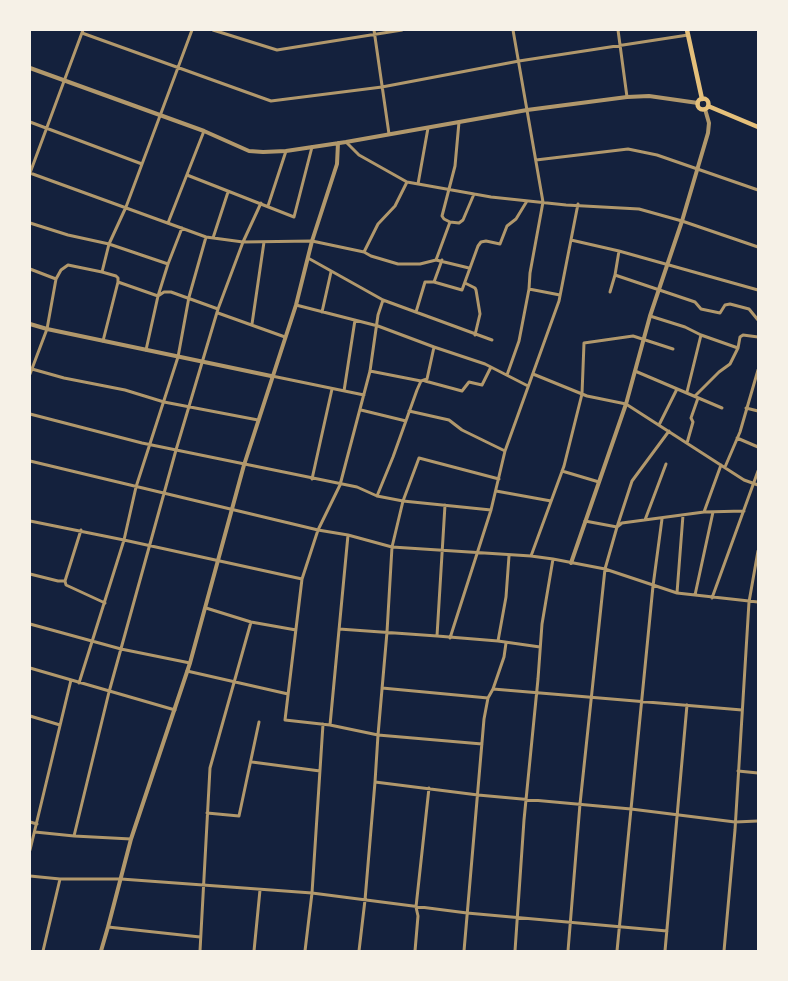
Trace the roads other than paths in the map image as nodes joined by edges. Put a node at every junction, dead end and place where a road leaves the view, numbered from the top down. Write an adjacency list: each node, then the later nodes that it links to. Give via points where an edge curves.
1 (192, 30): 13 (street)
2 (213, 30): 9 (street, via 277,50)
3 (374, 30): 9 (street)
4 (402, 30): 9 (street)
5 (513, 30): 11 (street)
6 (618, 30): 10 (street)
7 (83, 32): 13 (street); 14 (street)
8 (688, 32): 10 (street); 17 (main road)
9 (374, 35): 15 (street)
10 (621, 45): 11 (street); 16 (street)
11 (518, 61): 15 (street); 19 (street)
12 (30, 68): 14 (street)
13 (178, 68): 15 (street, via 271,101); 20 (street)
14 (65, 81): 20 (street); 24 (street)
15 (382, 87): 27 (street)
16 (627, 97): 17 (street); 19 (street)
17 (700, 101): 18 (main road, via 701,108); 18 (main road, via 708,100)
18 (707, 108): 23 (main road); 34 (street, via 708,133)
19 (527, 110): 22 (street); 32 (street)
20 (159, 116): 26 (street); 33 (street)
21 (30, 122): 24 (street)
22 (459, 122): 25 (street); 39 (street, via 455,166)
23 (758, 127)
24 (47, 128): 33 (street); 35 (street)
25 (428, 128): 27 (street); 38 (street)
26 (204, 131): 31 (street, via 249,151); 36 (street)
27 (389, 134): 28 (street)
28 (346, 142): 29 (street); 37 (street, via 359,155)
29 (338, 143): 30 (street); 59 (street, via 337,164)
30 (312, 147): 31 (street); 47 (street, via 294,217)
31 (286, 151): 47 (street)
32 (536, 160): 34 (street, via 628,149); 44 (street)
33 (142, 164): 48 (street)
34 (697, 169): 40 (street); 49 (street)
35 (30, 173): 48 (street)
36 (187, 175): 41 (street); 52 (street)
37 (407, 182): 38 (street); 63 (street, via 395,206 378,224)
38 (418, 184): 39 (street)
39 (448, 190): 42 (street); 51 (street, via 442,216)
40 (758, 190)
41 (228, 192): 45 (street); 55 (street)
42 (474, 194): 43 (street); 51 (street, via 463,220)
43 (527, 201): 44 (street); 69 (street, via 516,219 507,226 500,244 481,242)
44 (543, 202): 46 (street); 78 (street)
45 (261, 204): 47 (street); 57 (street)
46 (578, 204): 49 (street, via 639,209); 56 (street)
47 (268, 206)
48 (126, 207): 52 (street); 60 (street)
49 (682, 221): 61 (street); 68 (street)
50 (30, 222): 60 (street)
51 (450, 222): 65 (street)
52 (168, 223): 53 (street)
53 (182, 228): 54 (street); 67 (street)
54 (206, 237): 55 (street); 84 (street)
55 (213, 238): 57 (street)
56 (571, 240): 62 (street); 82 (street)
57 (243, 242): 58 (street); 87 (street)
58 (264, 242): 59 (street); 94 (street)
59 (312, 242): 63 (street); 64 (street)
60 (109, 244): 67 (street); 71 (street)
61 (758, 247)
62 (619, 251): 68 (street); 73 (street)
63 (364, 252): 65 (street, via 398,264)
64 (308, 258): 72 (street); 86 (street)
65 (436, 260): 66 (street)
66 (442, 260): 69 (street); 76 (street)
67 (168, 264): 83 (street)
68 (668, 265): 79 (street); 80 (street)
69 (469, 268): 77 (street)
70 (30, 269): 74 (street)
71 (102, 272): 74 (street, via 68,265); 75 (street, via 116,276)
72 (332, 272): 85 (street); 88 (street)
73 (615, 275): 79 (street); 81 (street)
74 (56, 278): 96 (street)
75 (118, 282): 83 (street); 103 (street)
76 (434, 282): 77 (street, via 462,290); 89 (street, via 425,282)
77 (465, 283): 97 (street, via 476,290 480,314)
78 (530, 289): 82 (street); 117 (street, via 519,341)
79 (659, 290): 90 (street); 92 (street, via 695,302 701,309 720,313 730,304 749,309)
80 (758, 290)
81 (610, 292)
82 (560, 295): 116 (street)
83 (158, 296): 84 (street, via 170,292); 107 (street)
84 (189, 298): 87 (street); 108 (street)
85 (383, 300): 89 (street); 95 (street)
86 (296, 305): 88 (street); 99 (street)
87 (218, 311): 94 (street); 109 (street)
88 (322, 312): 91 (street)
89 (416, 312): 97 (street)
90 (650, 316): 98 (street, via 685,326); 101 (street)
91 (355, 320): 95 (street); 124 (street)
92 (758, 320)
93 (30, 324): 96 (street)
94 (252, 324): 99 (street)
95 (378, 326): 104 (street); 113 (street)
96 (47, 329): 103 (street); 111 (street)
97 (475, 335): 102 (street)
98 (701, 335): 105 (street); 125 (street)
99 (285, 337): 118 (street)
100 (758, 337): 105 (street, via 743,335)
101 (645, 339): 106 (street); 114 (street); 126 (street, via 633,336 584,343)
102 (492, 340)
103 (103, 341): 107 (street)
104 (434, 347): 110 (street); 120 (street)
105 (738, 348): 128 (street, via 730,364)
106 (673, 349)
107 (146, 350): 108 (street)
108 (178, 357): 109 (street); 129 (street)
109 (202, 362): 118 (street); 131 (street)
110 (491, 367): 117 (street); 120 (street, via 482,385 469,382 462,391)
111 (32, 368): 115 (street); 129 (street)
112 (758, 370): 133 (street)
113 (370, 371): 119 (street); 127 (street)
114 (635, 371): 123 (street); 130 (street)
115 (30, 374)
116 (533, 374): 121 (street); 126 (street)
117 (507, 375): 121 (street)
118 (271, 376): 122 (street); 138 (street)
119 (420, 381): 120 (street); 135 (street)
120 (426, 381)
121 (528, 386): 147 (street)
122 (332, 389): 124 (street); 154 (street)
123 (677, 390): 125 (street); 140 (street)
124 (344, 391): 127 (street)
125 (687, 392): 128 (street)
126 (582, 394): 130 (street); 152 (street)
127 (364, 396): 134 (street)
128 (696, 397): 132 (street); 143 (street)
129 (164, 402): 131 (street); 144 (street)
130 (626, 404): 140 (street); 156 (street)
131 (189, 406): 138 (street); 146 (street)
132 (722, 408)
133 (746, 408): 136 (street); 142 (street)
134 (360, 410): 139 (street); 158 (street)
135 (409, 411): 139 (street); 147 (street, via 449,420)
136 (758, 411)
137 (30, 414): 144 (street)
138 (258, 420): 150 (street)
139 (406, 421): 163 (street)
140 (659, 425): 141 (street)
141 (669, 431): 143 (street); 177 (street, via 632,481)
142 (737, 438): 145 (street); 151 (street)
143 (687, 443): 151 (street)
144 (150, 445): 146 (street); 160 (street)
145 (758, 447)
146 (176, 450): 150 (street); 162 (street)
147 (505, 451): 155 (street)
148 (30, 461): 160 (street)
149 (666, 464): 174 (street)
150 (244, 465): 154 (street); 167 (street)
151 (723, 466): 157 (street); 170 (street)
152 (562, 471): 156 (street); 165 (street)
153 (758, 471): 157 (street)
154 (312, 479): 158 (street)
155 (499, 479): 161 (street); 164 (street, via 419,458)
156 (599, 482): 176 (street)
157 (754, 483): 159 (street); 169 (street)
158 (340, 485): 163 (street, via 357,487); 179 (street)
159 (758, 485)
160 (136, 487): 162 (street); 181 (street)
161 (496, 491): 165 (street); 168 (street)
162 (164, 494): 167 (street); 182 (street)
163 (377, 496): 164 (street)
164 (403, 501): 166 (street); 183 (street)
165 (551, 501): 188 (street)
166 (445, 505): 168 (street); 184 (street)
167 (232, 510): 179 (street); 190 (street)
168 (491, 510): 186 (street)
169 (744, 511): 171 (street); 199 (street)
170 (704, 512): 171 (street); 172 (street)
171 (713, 512): 198 (street)
172 (683, 516): 173 (street); 197 (street)
173 (662, 519): 174 (street); 196 (street)
174 (645, 520): 177 (street, via 622,522)
175 (30, 521): 178 (street)
176 (585, 521): 177 (street); 191 (street)
177 (617, 527): 192 (street)
178 (81, 530): 181 (street); 195 (street)
179 (318, 530): 180 (street); 194 (street)
180 (348, 535): 183 (street); 206 (street)
181 (124, 540): 182 (street); 202 (street)
182 (150, 545): 190 (street); 215 (street)
183 (392, 547): 184 (street); 208 (street)
184 (441, 550): 186 (street); 209 (street)
185 (758, 551): 200 (street)
186 (476, 554): 187 (street); 210 (street)
187 (509, 556): 188 (street); 212 (street)
188 (531, 556): 189 (street)
189 (552, 559): 191 (street); 214 (street)
190 (219, 561): 194 (street); 203 (street)
191 (571, 563): 192 (street)
192 (605, 569): 196 (street); 227 (street)
193 (30, 574): 195 (street)
194 (302, 579): 207 (street)
195 (65, 581): 202 (street, via 66,585)
196 (653, 586): 197 (street); 229 (street)
197 (677, 593): 198 (street)
198 (695, 595): 199 (street)
199 (712, 598): 200 (street)
200 (749, 602): 201 (street); 232 (street)
201 (758, 602)
202 (105, 603): 211 (street)
203 (206, 608): 204 (street); 216 (street)
204 (251, 622): 207 (street); 220 (street)
205 (30, 624): 211 (street)
206 (339, 629): 208 (street); 237 (street)
207 (296, 630): 226 (street)
208 (387, 632): 209 (street); 222 (street)
209 (437, 636): 210 (street)
210 (450, 638): 212 (street)
211 (92, 641): 215 (street); 221 (street)
212 (498, 641): 213 (street)
213 (506, 643): 214 (street); 223 (street)
214 (540, 647): 225 (street)
215 (120, 649): 216 (street); 224 (street)
216 (190, 663): 218 (street)
217 (30, 668): 219 (street)
218 (187, 671): 220 (street); 231 (street)
219 (72, 680): 221 (street); 236 (street)
220 (234, 682): 226 (street); 250 (street, via 210,768)
221 (79, 683): 224 (street)
222 (382, 688): 228 (street); 238 (street)
223 (493, 689): 225 (street); 228 (street)
224 (109, 692): 231 (street); 257 (street)
225 (537, 692): 227 (street); 247 (street)
226 (288, 694): 235 (street, via 286,720)
227 (592, 697): 229 (street); 248 (street)
228 (488, 698): 239 (street)
229 (642, 701): 230 (street); 249 (street)
230 (687, 705): 232 (street); 251 (street)
231 (175, 710): 258 (street)
232 (742, 710): 242 (street)
233 (30, 716): 236 (street)
234 (259, 722): 240 (street)
235 (323, 724): 237 (street); 241 (street)
236 (60, 725): 255 (street)
237 (330, 725): 238 (street)
238 (378, 735): 239 (street); 244 (street)
239 (482, 744): 246 (street)
240 (252, 762): 241 (street); 250 (street, via 239,816)
241 (320, 771): 265 (street)
242 (738, 771): 243 (street); 254 (street)
243 (758, 773)
244 (375, 782): 245 (street); 266 (street)
245 (429, 788): 246 (street); 267 (street)
246 (478, 795): 247 (street); 268 (street)
247 (526, 799): 248 (street); 269 (street)
248 (580, 804): 249 (street); 270 (street)
249 (631, 809): 251 (street); 271 (street)
250 (207, 813): 263 (street)
251 (677, 815): 254 (street); 273 (street)
252 (758, 821): 254 (street)
253 (30, 822): 255 (street)
254 (735, 822): 287 (street)
255 (37, 824): 256 (street)
256 (35, 832): 257 (street); 259 (street)
257 (74, 836): 258 (street)
258 (131, 839): 262 (street)
259 (30, 850)
260 (30, 876): 261 (street)
261 (60, 879): 262 (street); 275 (street)
262 (121, 879): 263 (street); 272 (street)
263 (203, 886): 264 (street); 274 (street)
264 (260, 890): 265 (street); 278 (street)
265 (312, 893): 266 (street); 279 (street)
266 (365, 900): 267 (street); 280 (street)
267 (416, 907): 268 (street); 281 (street)
268 (467, 912): 269 (street); 282 (street)
269 (518, 917): 270 (street); 283 (street)
270 (571, 921): 271 (street); 284 (street)
271 (619, 926): 273 (street); 285 (street)
272 (108, 927): 274 (street); 276 (street)
273 (667, 931): 286 (street)
274 (200, 937): 277 (street)
275 (43, 951)
276 (100, 951)
277 (200, 951)
278 (254, 951)
279 (305, 951)
280 (360, 951)
281 (415, 951)
282 (464, 951)
283 (515, 951)
284 (568, 951)
285 (617, 951)
286 (665, 951)
287 (724, 951)

